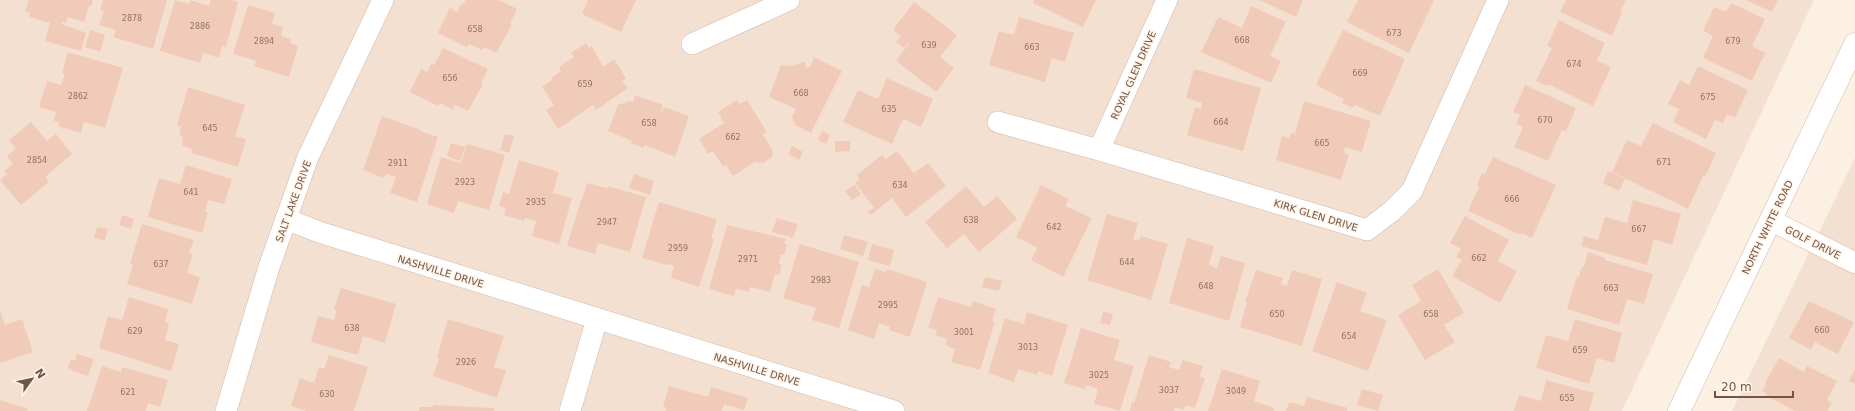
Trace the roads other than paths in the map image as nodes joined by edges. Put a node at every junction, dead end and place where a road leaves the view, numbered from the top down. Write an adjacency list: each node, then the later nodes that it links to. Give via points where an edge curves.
1 (383, 0): 9 (street, SALT LAKE DRIVE, via 308,157)
2 (789, 0): 5 (street)
3 (1167, 0): 8 (street, ROYAL GLEN DRIVE)
4 (1498, 0): 8 (street, KIRK GLEN DRIVE, via 1412,191 1392,211 1367,230)
5 (692, 44)
6 (1855, 44): 10 (main road, NORTH WHITE ROAD)
7 (998, 122): 8 (street)
8 (1099, 150)
9 (286, 219): 12 (street, NASHVILLE DRIVE, via 319,232); 13 (street, SALT LAKE DRIVE)
10 (1770, 220): 11 (street, GOLF DRIVE); 16 (main road, NORTH WHITE ROAD)
11 (1855, 264)
12 (597, 319): 14 (street); 15 (street, NASHVILLE DRIVE)
13 (226, 411)
14 (570, 411)
15 (894, 411)
16 (1679, 411)

